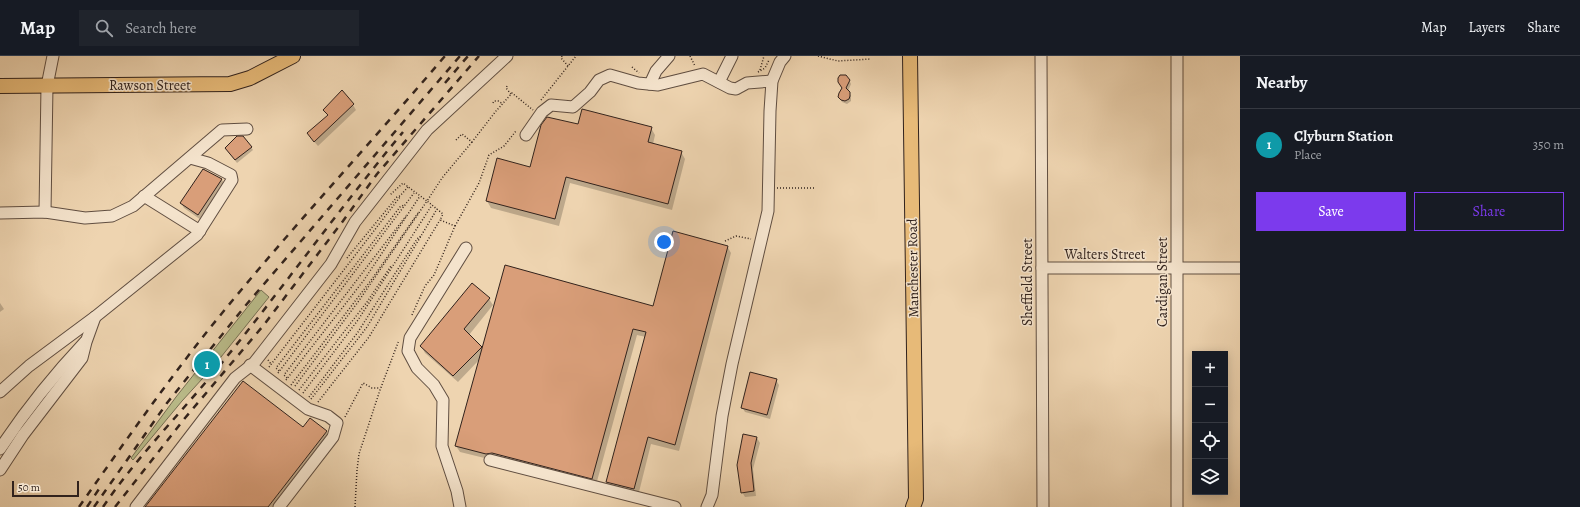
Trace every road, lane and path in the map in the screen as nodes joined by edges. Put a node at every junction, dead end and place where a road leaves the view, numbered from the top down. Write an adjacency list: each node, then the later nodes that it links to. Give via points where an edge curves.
1 (53, 56): 21 (street)
2 (293, 56): 21 (main road, Rawson Street, via 250,78 230,84)
3 (507, 56): 63 (street, via 427,130 355,222 331,264)
4 (562, 56): 15 (path)
5 (576, 56): 15 (path)
6 (668, 56): 19 (street)
7 (732, 56): 18 (street)
8 (764, 56): 16 (path)
9 (785, 56): 17 (street)
10 (818, 56): 14 (path, via 838,61)
11 (910, 56): 81 (main road, Manchester Road)
12 (1041, 56): 54 (street, Sheffield Street)
13 (1177, 56): 56 (street, Cardigan Street)
14 (871, 59)
15 (568, 66): 26 (path)
16 (760, 71)
17 (772, 81): 18 (street, via 747,83 736,89); 87 (street, via 768,211 732,364 722,416 712,495)
18 (719, 82): 19 (street, via 703,74 658,85)
19 (650, 84): 29 (street, via 610,75 599,80 573,107 551,105)
20 (0, 86): 21 (main road, Rawson Street)
21 (46, 86): 45 (street)
22 (507, 86): 23 (path, via 507,91)
23 (511, 94): 25 (path); 27 (path)
24 (493, 103): 25 (path, via 498,101)
25 (503, 104): 31 (path)
26 (537, 104)
27 (533, 110)
28 (247, 129): 32 (street, via 222,130)
29 (522, 131): 49 (path, via 489,155 479,183)
30 (456, 140): 31 (path, via 462,134)
31 (472, 142): 40 (path, via 442,178)
32 (190, 158): 37 (street); 50 (street, via 208,162 231,175 232,180)
33 (782, 188): 34 (path)
34 (816, 188)
35 (415, 192): 36 (path, via 403,183); 39 (path); 41 (path)
36 (390, 195)
37 (144, 196): 45 (street, via 133,206 112,216 85,218); 50 (street)
38 (400, 196): 75 (path)
39 (420, 196): 40 (path); 47 (path)
40 (427, 202): 42 (path); 44 (path)
41 (406, 204): 61 (path, via 400,207); 62 (path)
42 (432, 205): 43 (path); 53 (path)
43 (437, 209): 48 (path, via 444,214); 51 (path)
44 (421, 210): 64 (path, via 372,279); 66 (path)
45 (45, 212): 46 (street)
46 (0, 213)
47 (407, 215): 67 (path, via 364,280); 67 (path, via 284,375)
48 (440, 220): 49 (path); 75 (path, via 369,337)
49 (455, 226): 58 (path, via 434,275 425,286)
50 (200, 231): 57 (street)
51 (423, 233): 69 (path, via 358,332); 71 (path, via 367,327)
52 (466, 248): 85 (street, via 410,338 408,351 417,368 434,385 443,400 442,446)
53 (399, 256): 75 (path, via 367,302); 75 (path, via 358,320)
54 (1042, 268): 56 (street, Walters Street); 90 (street, Sheffield Street)
55 (1240, 268): 56 (street, Walters Street)
56 (1176, 269): 91 (street, Cardigan Street)
57 (95, 317): 60 (street); 73 (street, via 29,366)
58 (409, 320)
59 (400, 338): 72 (path)
60 (86, 342): 78 (street, via 57,372); 80 (street, via 82,358)
61 (285, 356): 62 (path); 65 (path, via 276,368)
62 (289, 359): 65 (path)
63 (250, 365): 75 (street); 82 (street, via 235,378)
64 (302, 369): 66 (path); 68 (path)
65 (280, 371): 75 (path)
66 (306, 372): 70 (path)
67 (288, 378): 75 (path)
68 (293, 381): 70 (path); 75 (path)
69 (320, 383): 71 (path); 74 (path)
70 (297, 384): 75 (path)
71 (323, 385): 76 (path)
72 (381, 388): 77 (path, via 363,384 340,426); 84 (path, via 359,454)
73 (0, 392)
74 (311, 394): 75 (path); 76 (path)
75 (290, 395): 76 (path); 77 (street, via 328,416 336,423)
76 (314, 396)
77 (335, 428): 83 (street, via 333,437)
78 (0, 449)
79 (490, 460): 86 (street)
80 (0, 470)
81 (915, 481): 88 (main road, Manchester Road, via 911,498); 89 (main road, Manchester Road, via 916,499)
82 (136, 507)
83 (279, 507)
84 (355, 507)
85 (460, 507)
86 (675, 507)
87 (707, 507)
88 (902, 507)
89 (913, 507)
90 (1043, 507)
91 (1177, 507)

